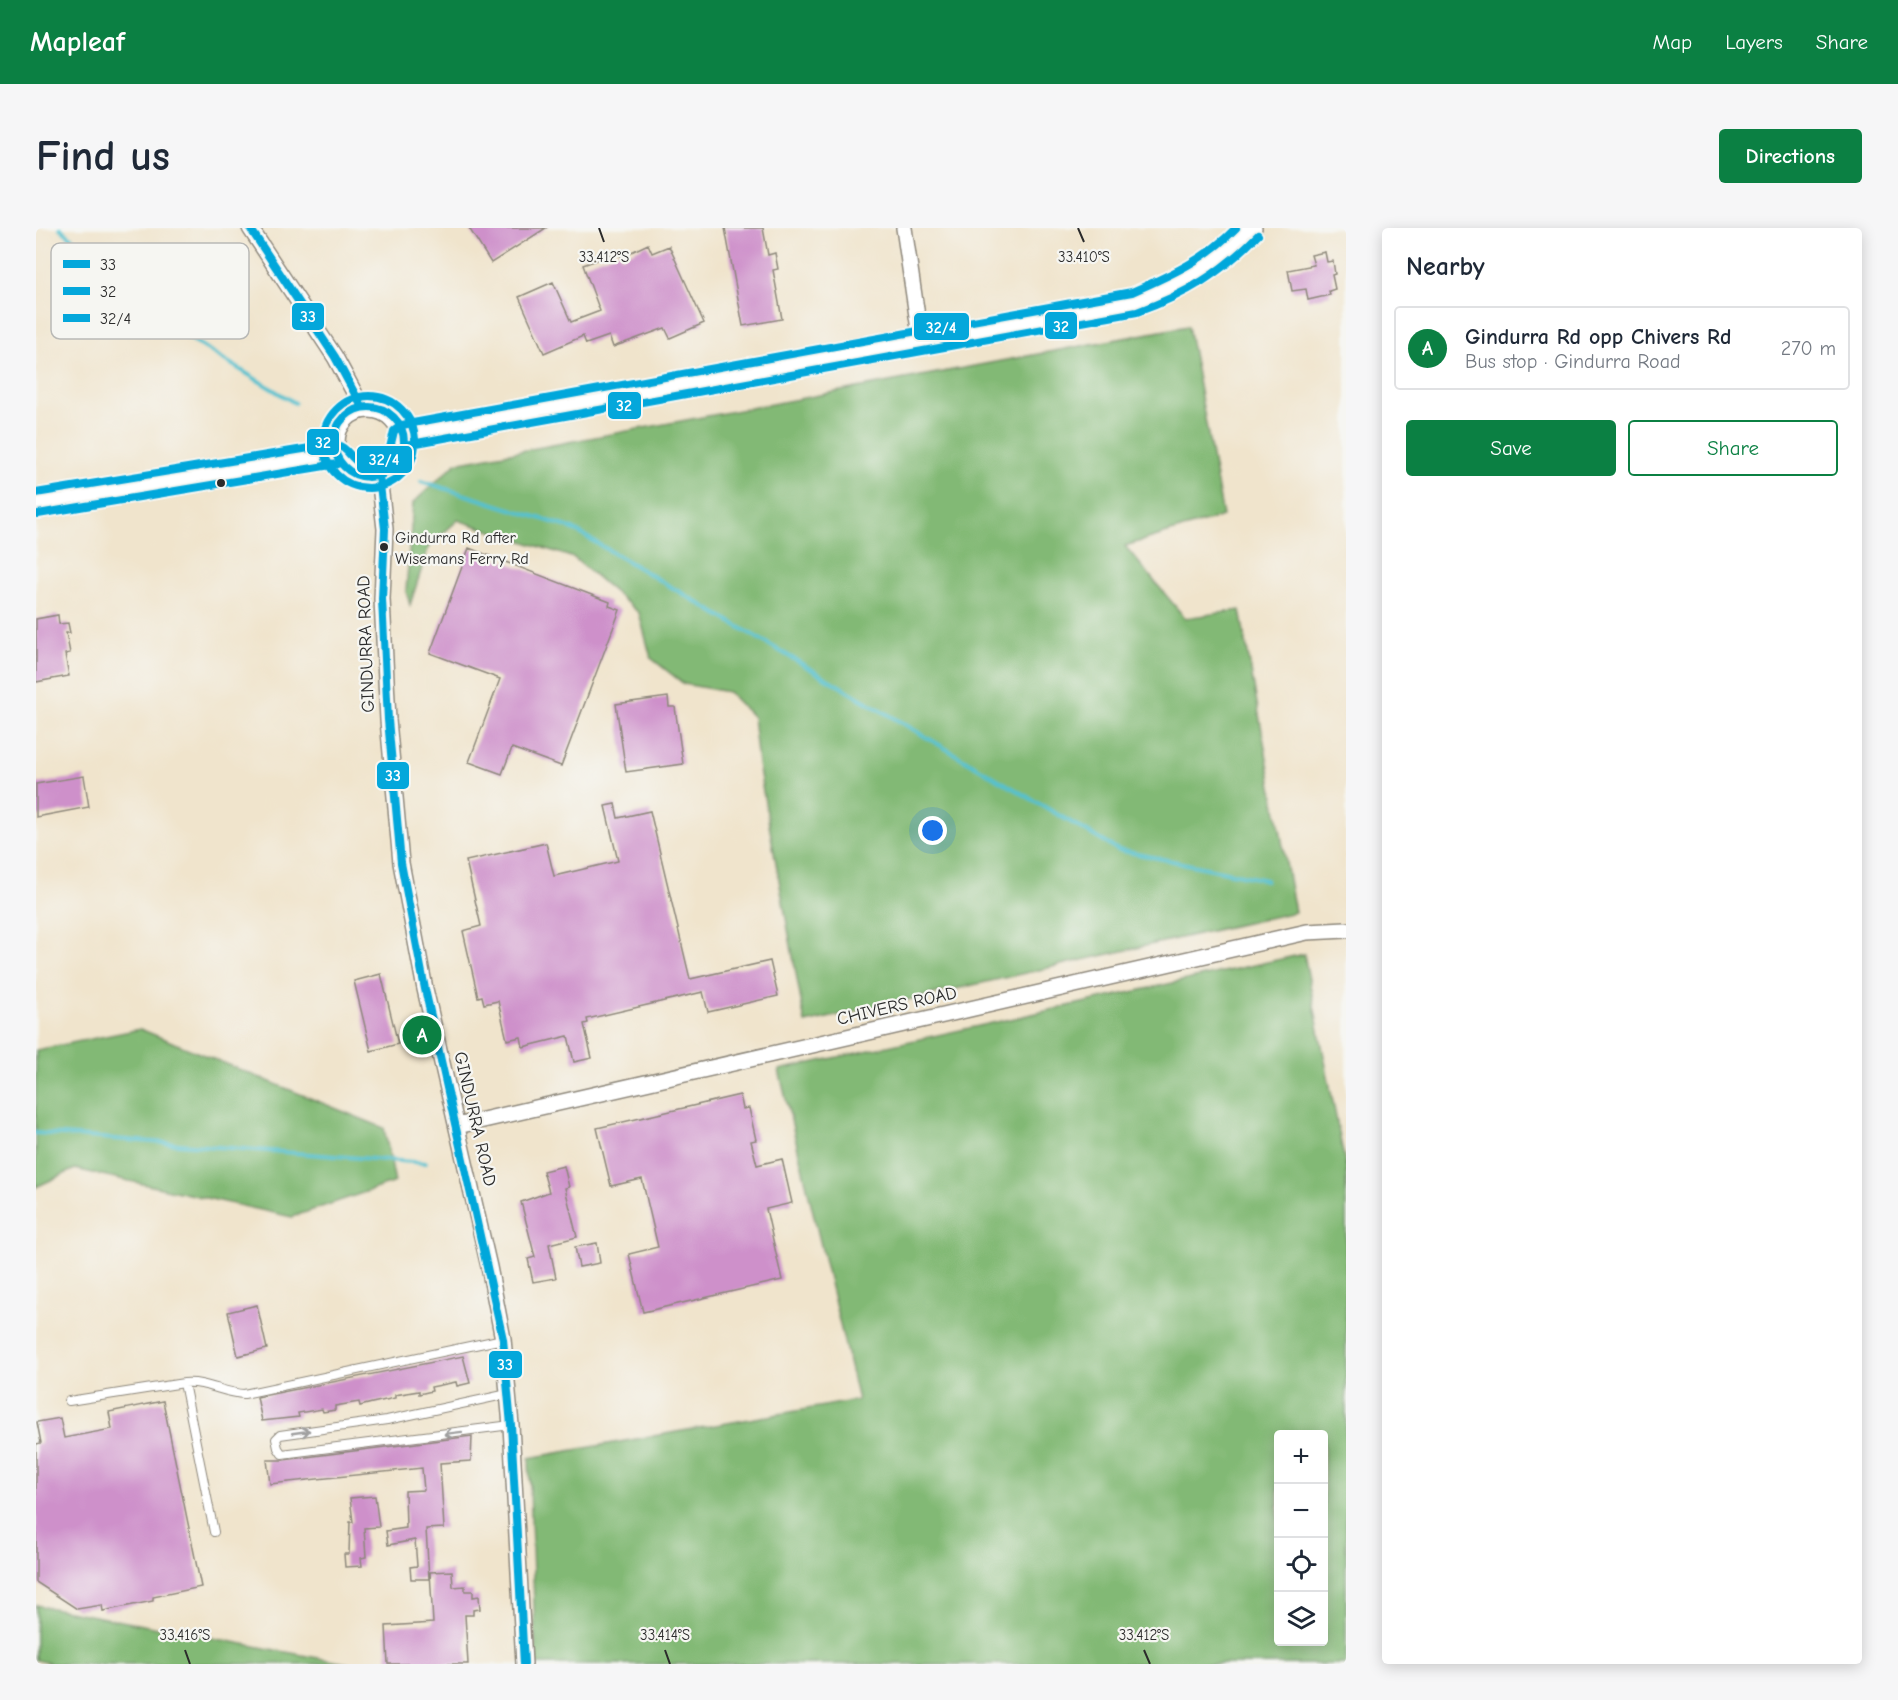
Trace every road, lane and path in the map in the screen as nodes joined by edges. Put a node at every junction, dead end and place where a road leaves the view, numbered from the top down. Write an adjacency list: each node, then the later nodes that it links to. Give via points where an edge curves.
1 (250, 228): 5 (street, via 335,357)
2 (904, 228): 4 (street)
3 (1251, 228): 4 (main road, via 1223,256 1184,281 1135,302)
4 (921, 343): 6 (main road)
5 (362, 407): 6 (main road, via 384,409 400,424); 7 (main road, via 337,425)
6 (404, 435): 8 (main road, via 402,456)
7 (335, 454): 8 (main road, via 348,471 358,476); 9 (main road)
8 (379, 476): 11 (street, GINDURRA ROAD, via 385,529 382,599 388,720 401,863)
9 (36, 504)
10 (1346, 930): 11 (street, CHIVERS ROAD, via 1296,934)
11 (457, 1126): 12 (street, GINDURRA ROAD)
12 (502, 1339): 13 (lane, via 244,1394 197,1382); 14 (street, GINDURRA ROAD)
13 (184, 1383): 15 (lane); 17 (lane)
14 (508, 1394): 16 (street, GINDURRA ROAD); 16 (lane, one-way to 14, via 282,1454 276,1439 280,1435 387,1420)
15 (69, 1401)
16 (511, 1425): 18 (street, GINDURRA ROAD)
17 (214, 1532)
18 (524, 1664)

